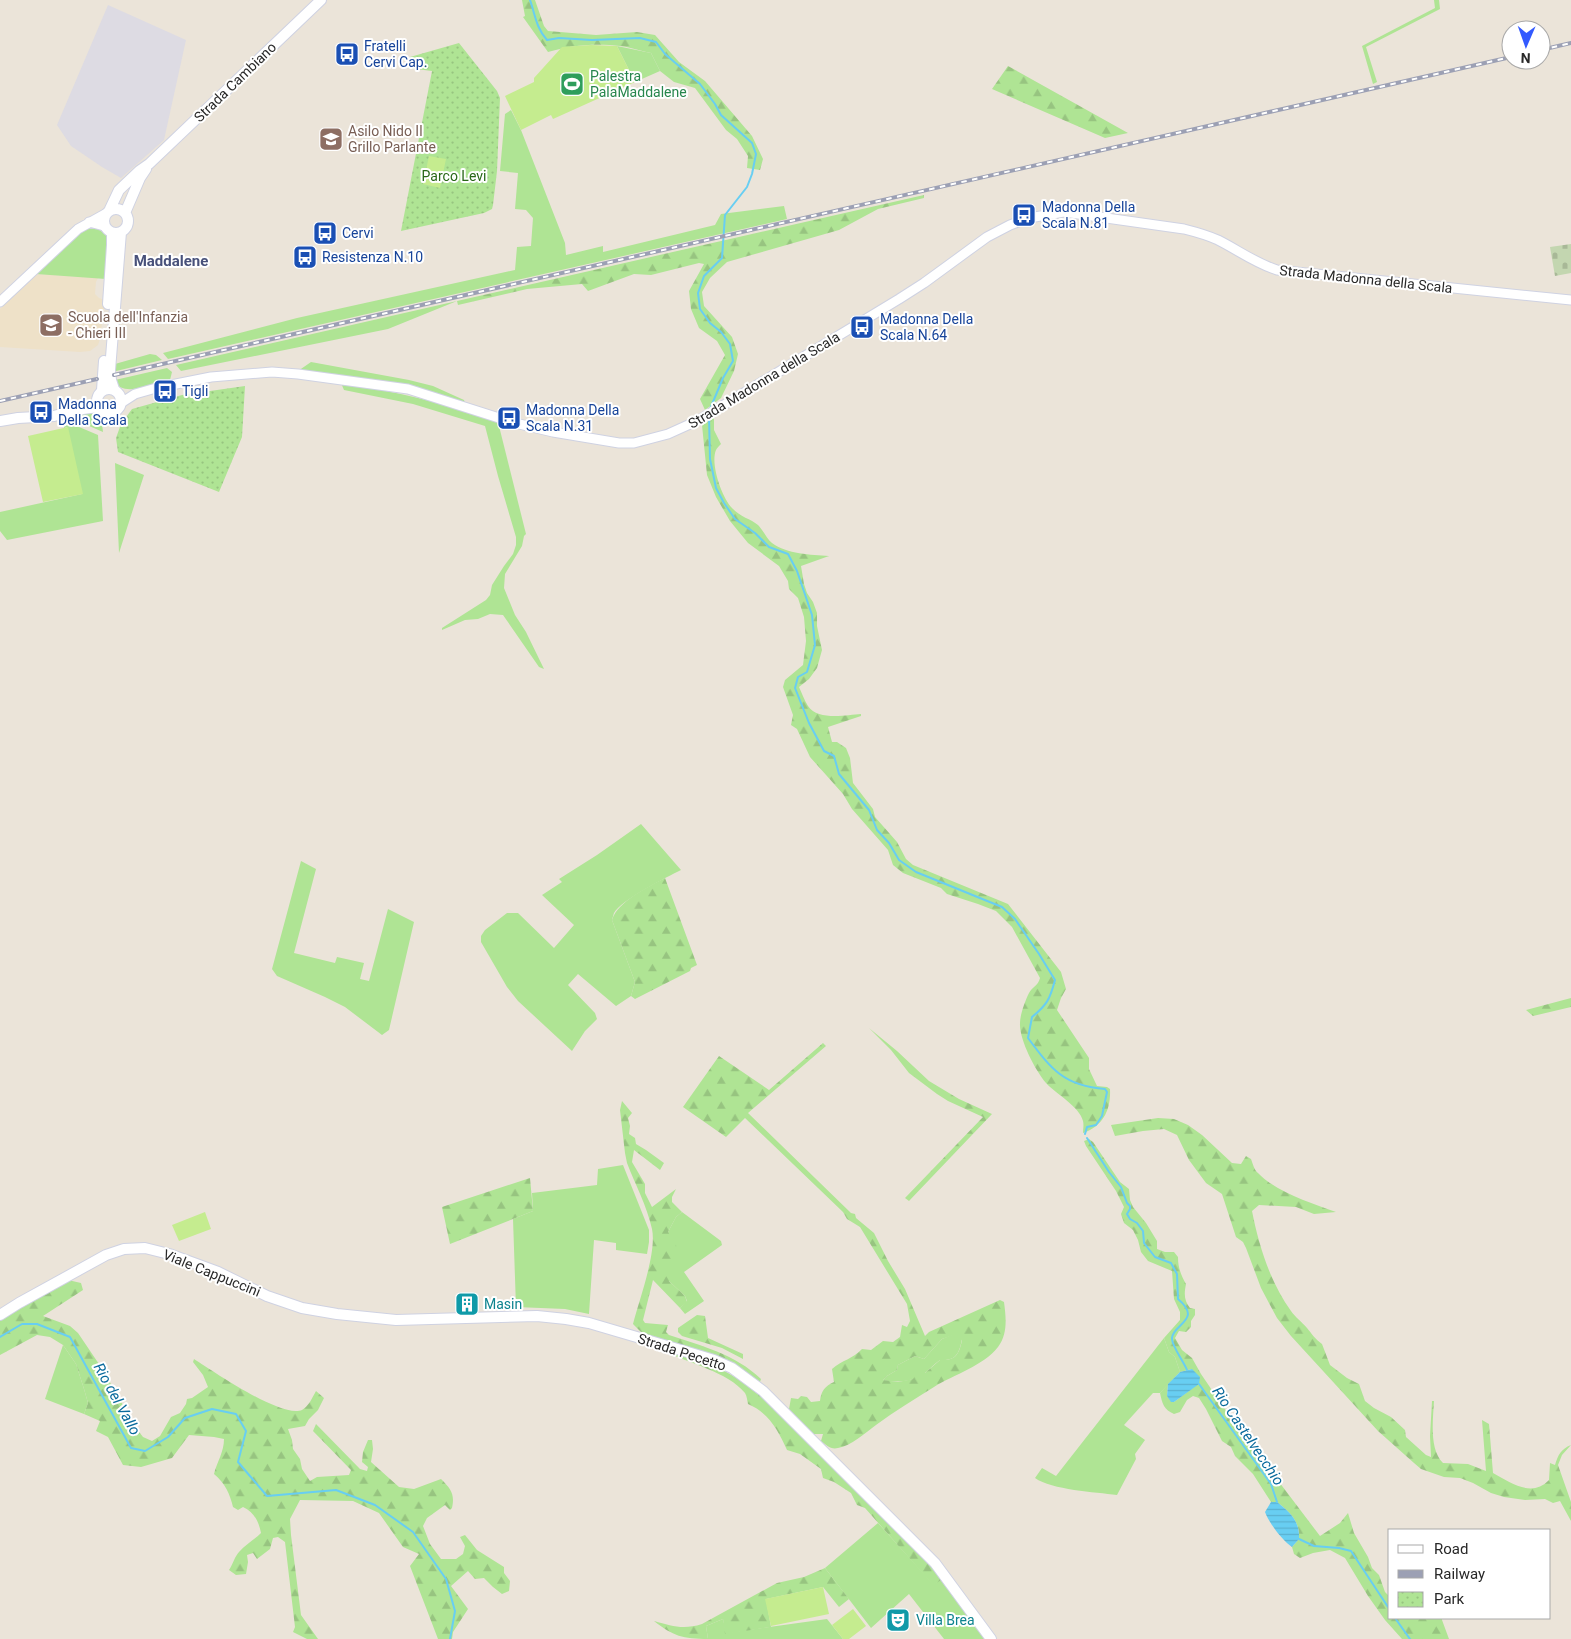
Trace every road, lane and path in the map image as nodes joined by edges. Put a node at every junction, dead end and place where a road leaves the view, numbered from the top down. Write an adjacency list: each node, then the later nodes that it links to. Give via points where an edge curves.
1 (321, 0): 2 (main road, Strada Cambiano)
2 (149, 164): 3 (main road, Strada Cambiano, via 119,190); 4 (main road, Strada Cambiano)
3 (108, 212): 4 (main road, via 117,208); 5 (street); 6 (main road, via 103,220)
4 (125, 213): 6 (main road, via 128,224)
5 (89, 222): 6 (street); 8 (street)
6 (112, 230): 9 (main road, via 110,370); 11 (main road)
7 (1571, 300): 10 (street, Strada Madonna della Scala, via 1277,270 1200,233 1064,212 1010,224 907,294 709,414 668,434 634,443 553,432 408,389 298,374 248,373 211,377)
8 (0, 302)
9 (116, 391): 10 (street); 11 (main road, via 106,388); 12 (main road)
10 (135, 394): 12 (street)
11 (99, 398): 12 (main road, via 105,413 117,410); 13 (main road, via 54,416)
12 (121, 403)
13 (0, 421)
14 (0, 1315): 15 (main road, Viale Cappuccini, via 106,1255 124,1249 145,1248 211,1270 298,1307)
15 (379, 1319): 16 (main road, Strada Pecetto, via 537,1316 566,1319 691,1352 732,1368 762,1391 935,1563)
16 (991, 1639)

